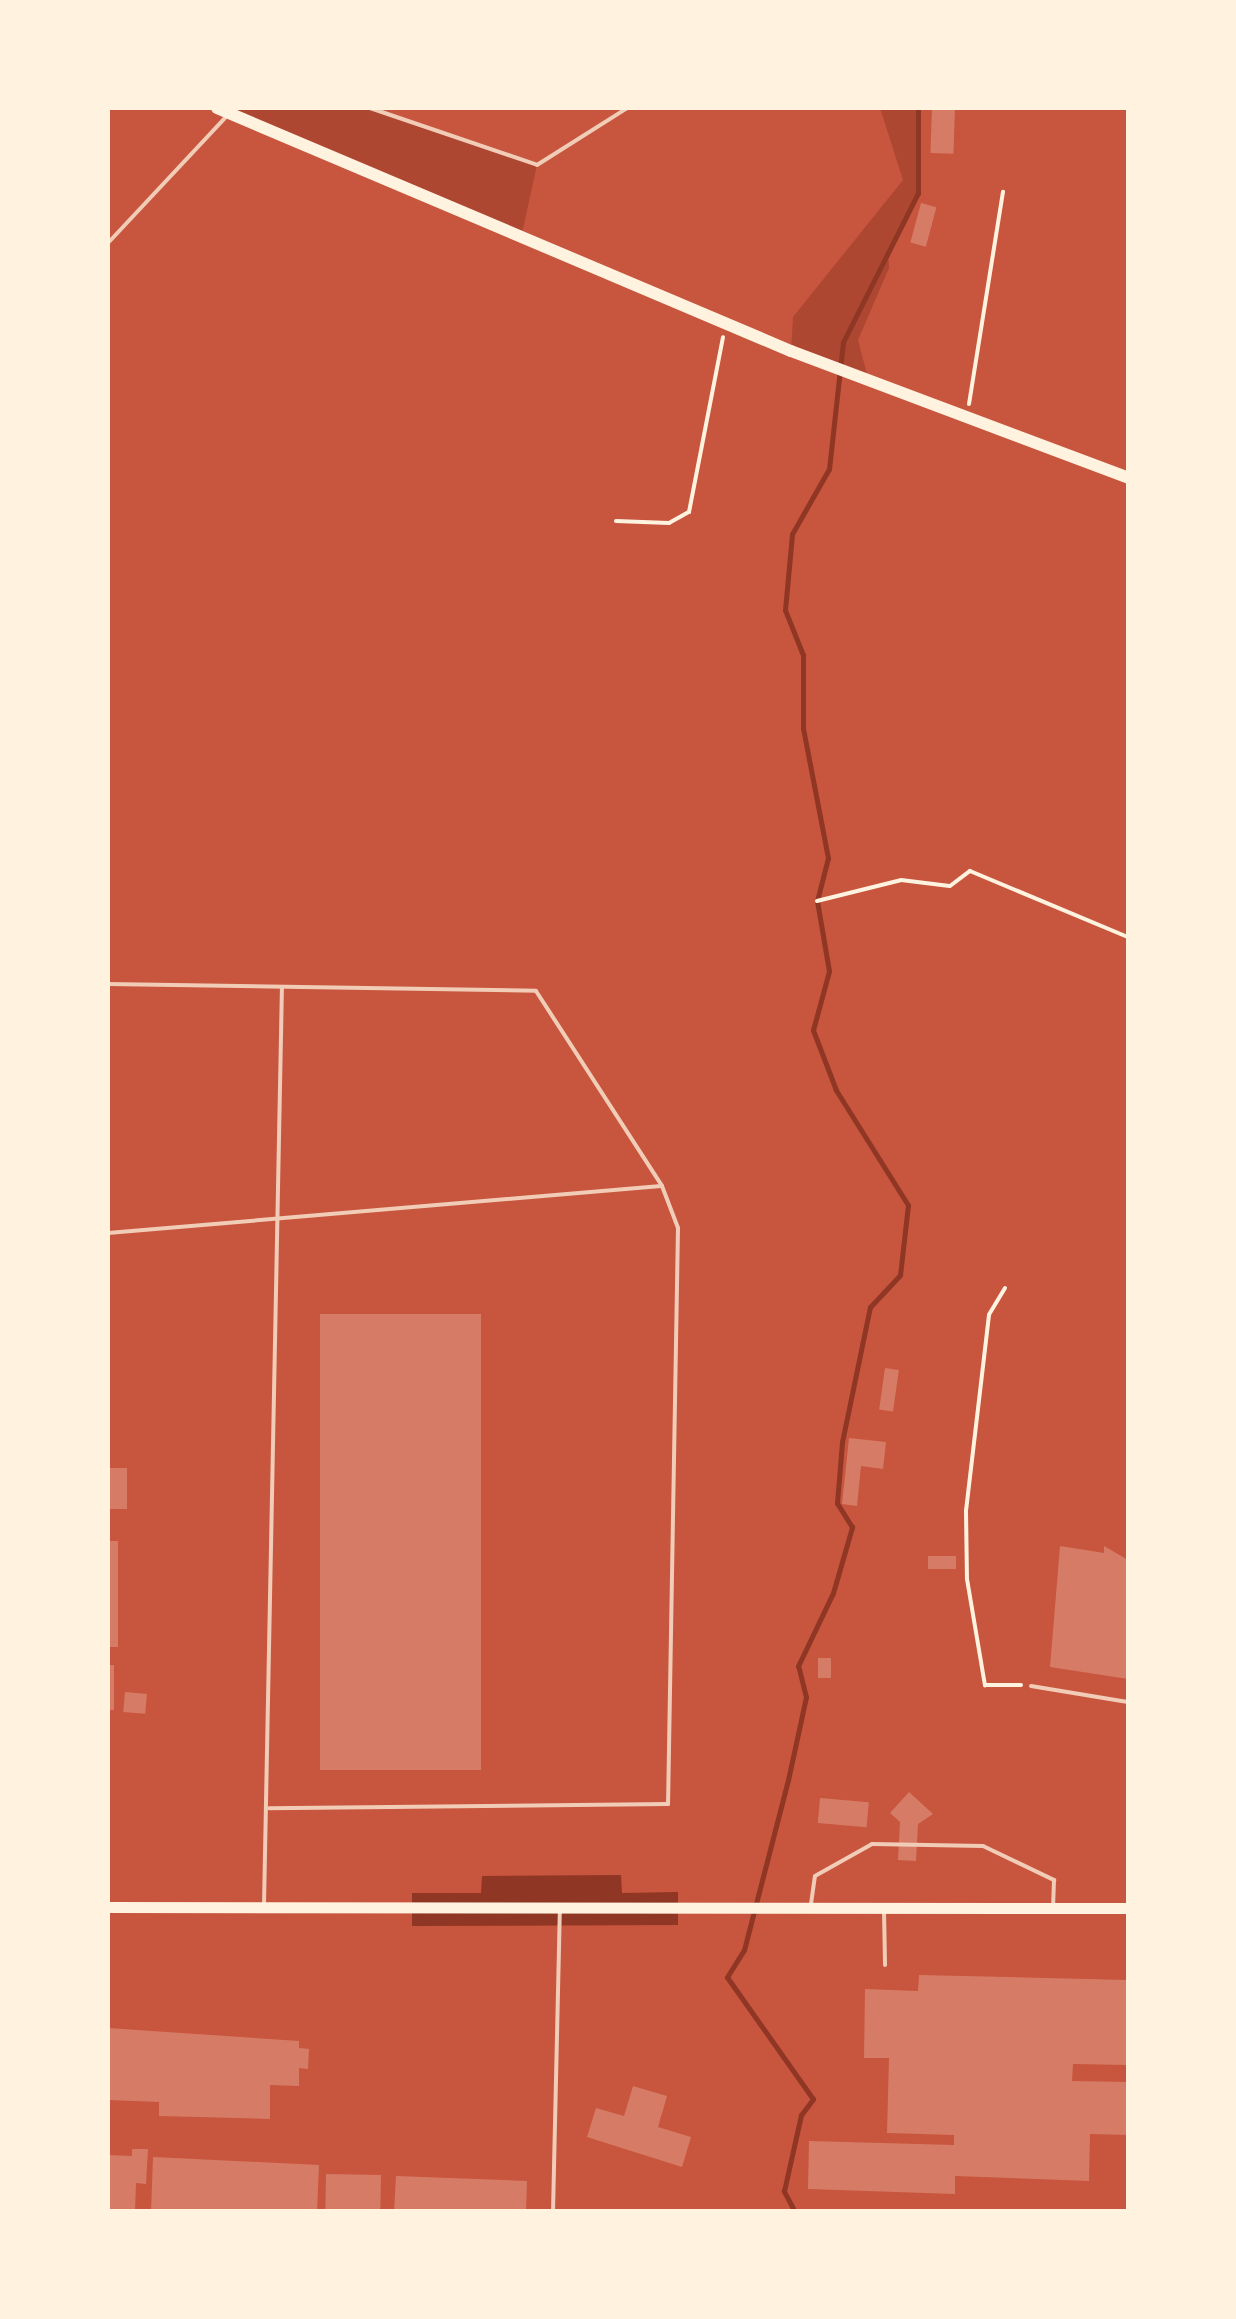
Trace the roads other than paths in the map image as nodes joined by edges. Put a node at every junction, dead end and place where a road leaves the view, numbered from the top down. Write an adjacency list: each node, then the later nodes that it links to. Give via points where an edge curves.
1 (246, 108): 4 (lane)
2 (370, 108): 3 (lane, via 537,165)
3 (627, 108)
4 (222, 110): 5 (lane); 6 (main road, via 792,352)
5 (108, 243)
6 (1128, 478)
7 (108, 984): 8 (lane)
8 (282, 987): 9 (lane, via 536,991); 10 (lane)
9 (662, 1186): 10 (lane); 14 (lane, via 678,1228 668,1804)
10 (277, 1217): 11 (lane); 14 (lane)
11 (108, 1233)
12 (1030, 1686): 13 (lane)
13 (1128, 1702)
14 (268, 1808): 15 (lane)
15 (264, 1905): 19 (main road); 20 (main road)
16 (811, 1906): 17 (main road); 18 (lane, via 814,1876 872,1844 982,1846 1054,1880); 20 (main road)
17 (884, 1906): 18 (main road); 22 (lane)
18 (1053, 1906): 21 (main road)
19 (108, 1907)
20 (560, 1907): 23 (lane)
21 (1128, 1907)
22 (885, 1964)
23 (553, 2212)

